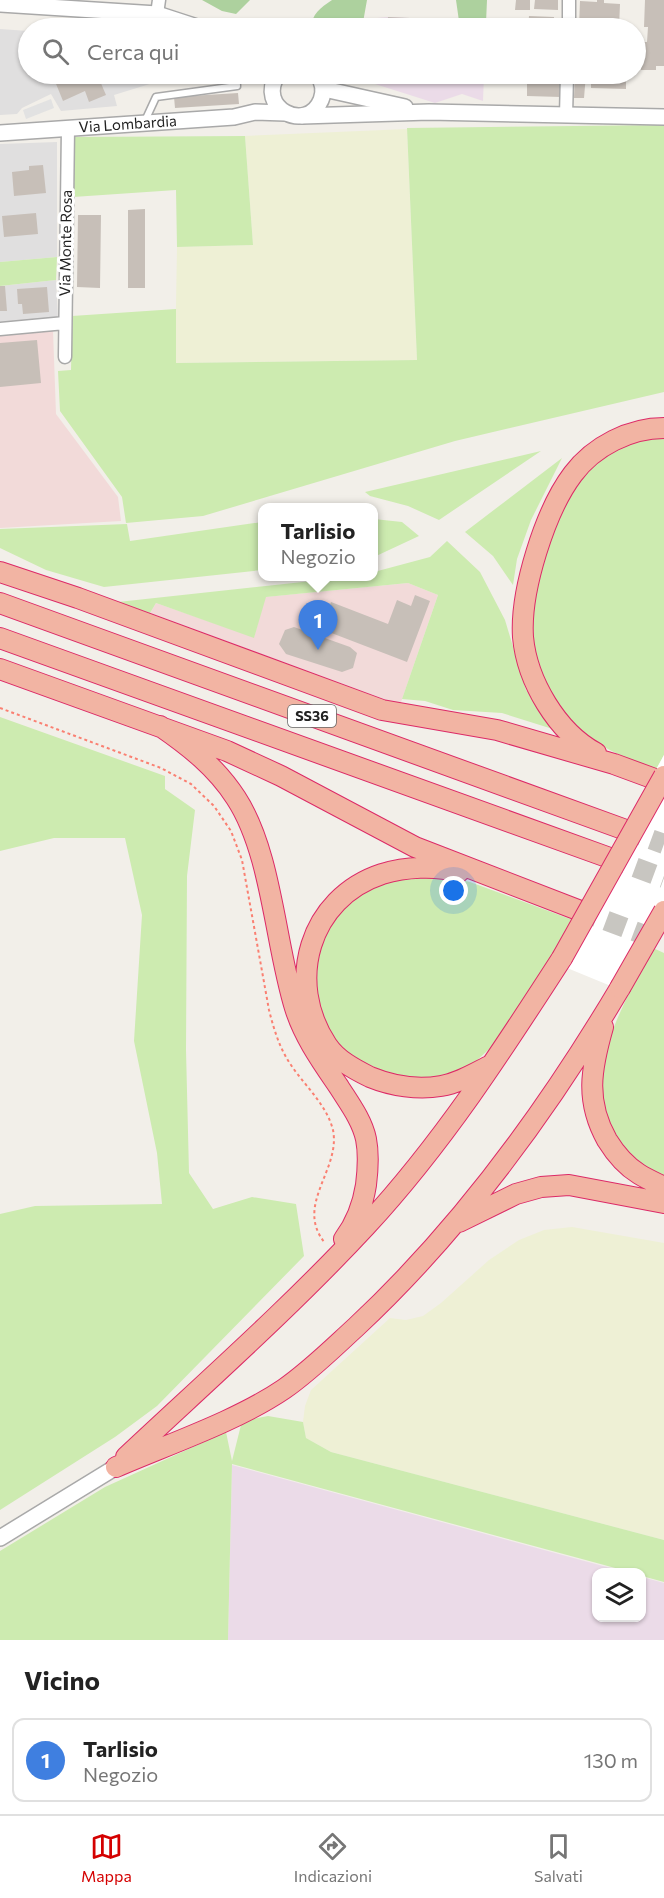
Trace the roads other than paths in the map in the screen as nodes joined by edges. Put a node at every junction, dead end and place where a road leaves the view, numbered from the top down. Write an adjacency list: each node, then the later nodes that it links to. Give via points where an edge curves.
1 (569, 0): 4 (street)
2 (0, 4): 3 (street)
3 (163, 15)
4 (568, 18)
5 (237, 84): 17 (lane, via 156,97)
6 (272, 84): 11 (street)
7 (274, 84): 13 (street, via 274,102)
8 (323, 84): 10 (street)
9 (567, 84): 15 (street)
10 (324, 89): 12 (street, Via Lombardia); 14 (street, via 318,106)
11 (255, 112): 13 (street, Via Lombardia); 17 (street, Via Lombardia)
12 (429, 112): 14 (street, Via Lombardia); 15 (street, Via Lombardia)
13 (285, 113): 14 (street, Via Lombardia)
14 (302, 116)
15 (566, 116): 16 (street, Via Lombardia)
16 (664, 117)
17 (144, 123): 18 (street, Via Lombardia)
18 (68, 128): 19 (street, Via Lombardia); 20 (street, Via Monte Rosa)
19 (0, 133)
20 (66, 323): 21 (street); 22 (street, Via Monte Rosa)
21 (0, 329)
22 (65, 357)
23 (664, 428): 29 (highway, via 641,429 615,439 574,473 555,504 526,597 523,637 530,673 548,706 570,733 587,749)
24 (0, 572): 29 (highway, via 382,710 497,730)
25 (0, 603): 31 (highway, SS36)
26 (0, 638): 32 (highway, SS36)
27 (0, 669): 28 (highway)
28 (160, 726): 33 (highway, via 281,776 415,846); 41 (highway, via 196,751 237,799 263,864 303,1031 355,1112 366,1138 369,1166 364,1198 352,1227)
29 (614, 764): 30 (highway)
30 (658, 777): 37 (highway, bridge, via 562,958)
31 (623, 829)
32 (608, 857)
33 (522, 889): 34 (highway); 37 (highway, via 428,868 398,869 369,878 327,913 313,937 306,965 307,993 314,1019 328,1046 352,1068 383,1082 411,1088 441,1086)
34 (578, 910)
35 (664, 911): 36 (highway, bridge)
36 (608, 1007): 38 (highway, via 593,1068 591,1099 614,1152 638,1173); 40 (highway, via 529,1128)
37 (494, 1063): 41 (highway, via 446,1131 367,1225)
38 (664, 1187)
39 (664, 1203): 40 (highway, via 569,1185 541,1187 516,1194)
40 (454, 1224): 42 (highway, via 386,1299 283,1390 222,1422)
41 (310, 1284): 42 (highway)
42 (116, 1467): 43 (street)
43 (0, 1538)

